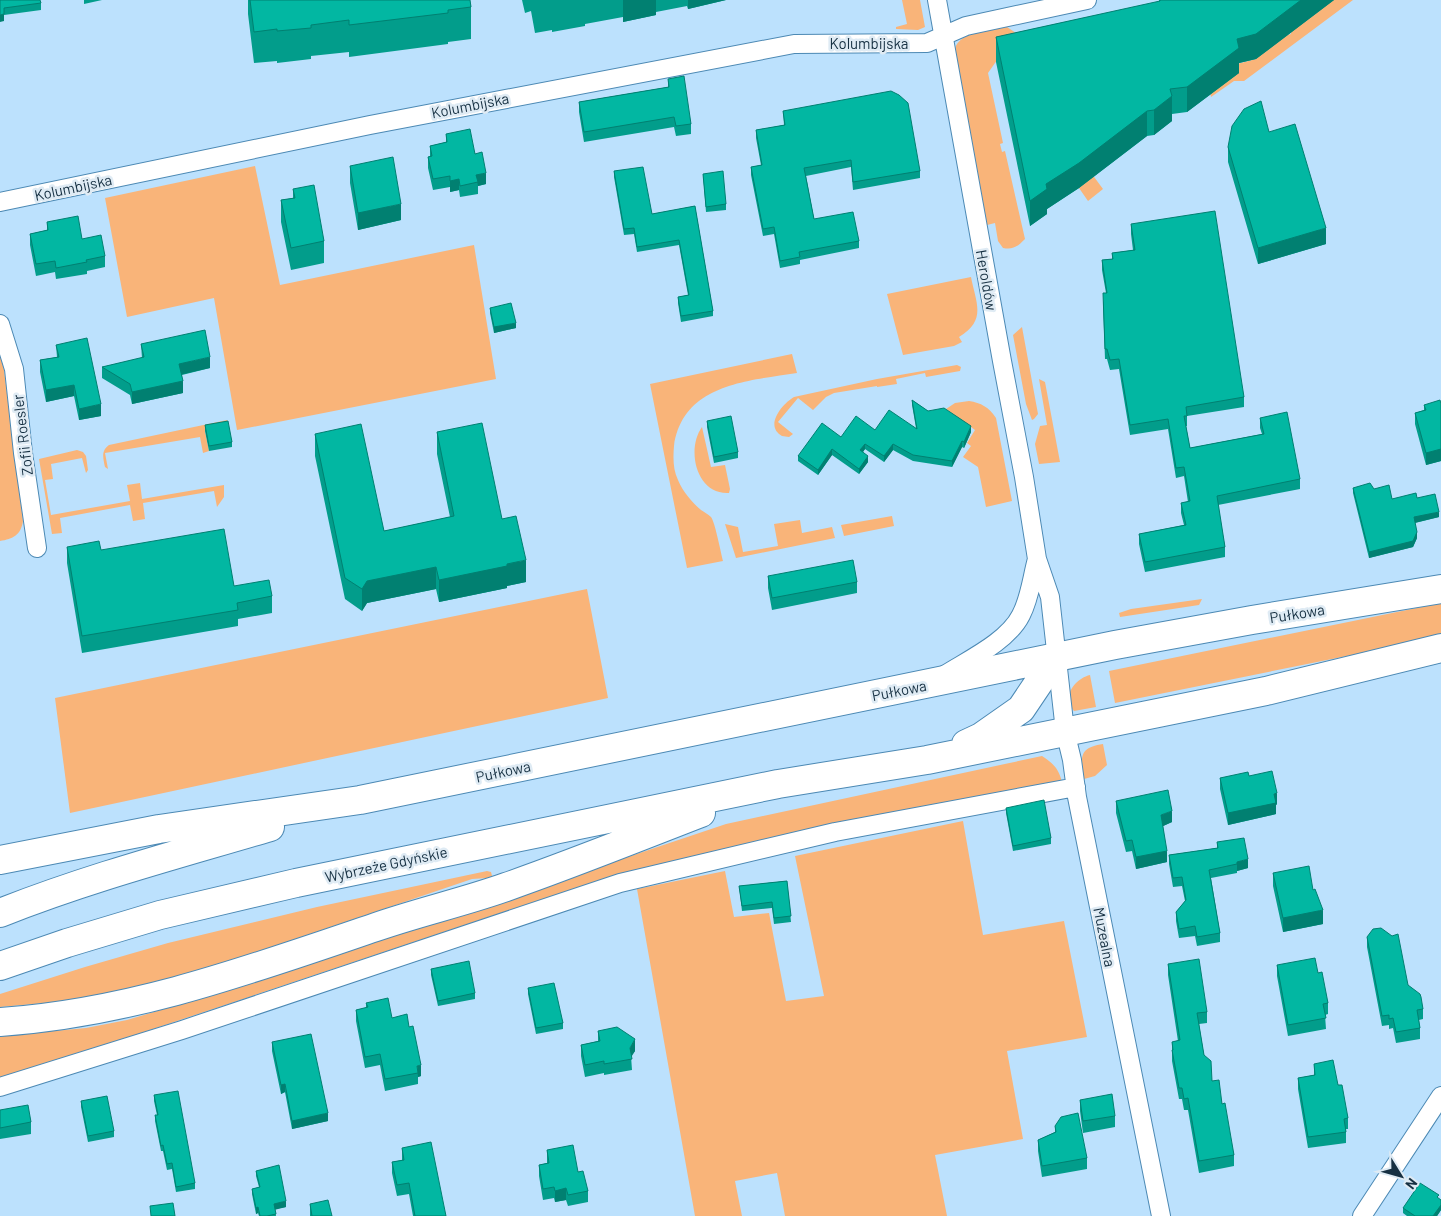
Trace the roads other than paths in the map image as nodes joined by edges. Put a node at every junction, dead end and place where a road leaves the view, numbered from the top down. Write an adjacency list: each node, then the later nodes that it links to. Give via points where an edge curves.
1 (937, 0): 3 (street, Heroldów)
2 (1087, 0): 3 (street, Kolumbijska, via 966,26)
3 (942, 36): 4 (street, Kolumbijska, via 916,43 794,44 370,125); 7 (street, Heroldów)
4 (0, 202)
5 (0, 324): 6 (street, Zofii Roesler, via 14,369)
6 (36, 548)
7 (1037, 559): 10 (street, Heroldów, via 1050,597); 11 (street, Heroldów, via 1022,614 1014,625 989,647)
8 (1441, 589): 10 (highway, Pułkowa)
9 (1441, 648): 12 (highway, via 1266,691)
10 (1056, 657): 11 (highway, Pułkowa); 12 (street, Muzealna); 13 (highway, via 1021,709 982,737)
11 (933, 683): 16 (highway, Pułkowa)
12 (1065, 731): 13 (highway); 15 (street, Muzealna)
13 (927, 760): 14 (highway)
14 (778, 784): 19 (highway, Wybrzeże Gdyńskie, via 219,901 104,931); 20 (highway, via 505,887 210,982 103,1008)
15 (1076, 787): 21 (street, via 835,832 620,883 182,1030); 23 (street, Muzealna)
16 (360, 800): 17 (highway, via 159,829); 18 (highway, via 115,872)
17 (0, 860)
18 (0, 913)
19 (0, 966)
20 (0, 1022)
21 (0, 1087)
22 (1441, 1096): 24 (street)
23 (1161, 1216)
24 (1362, 1216)

